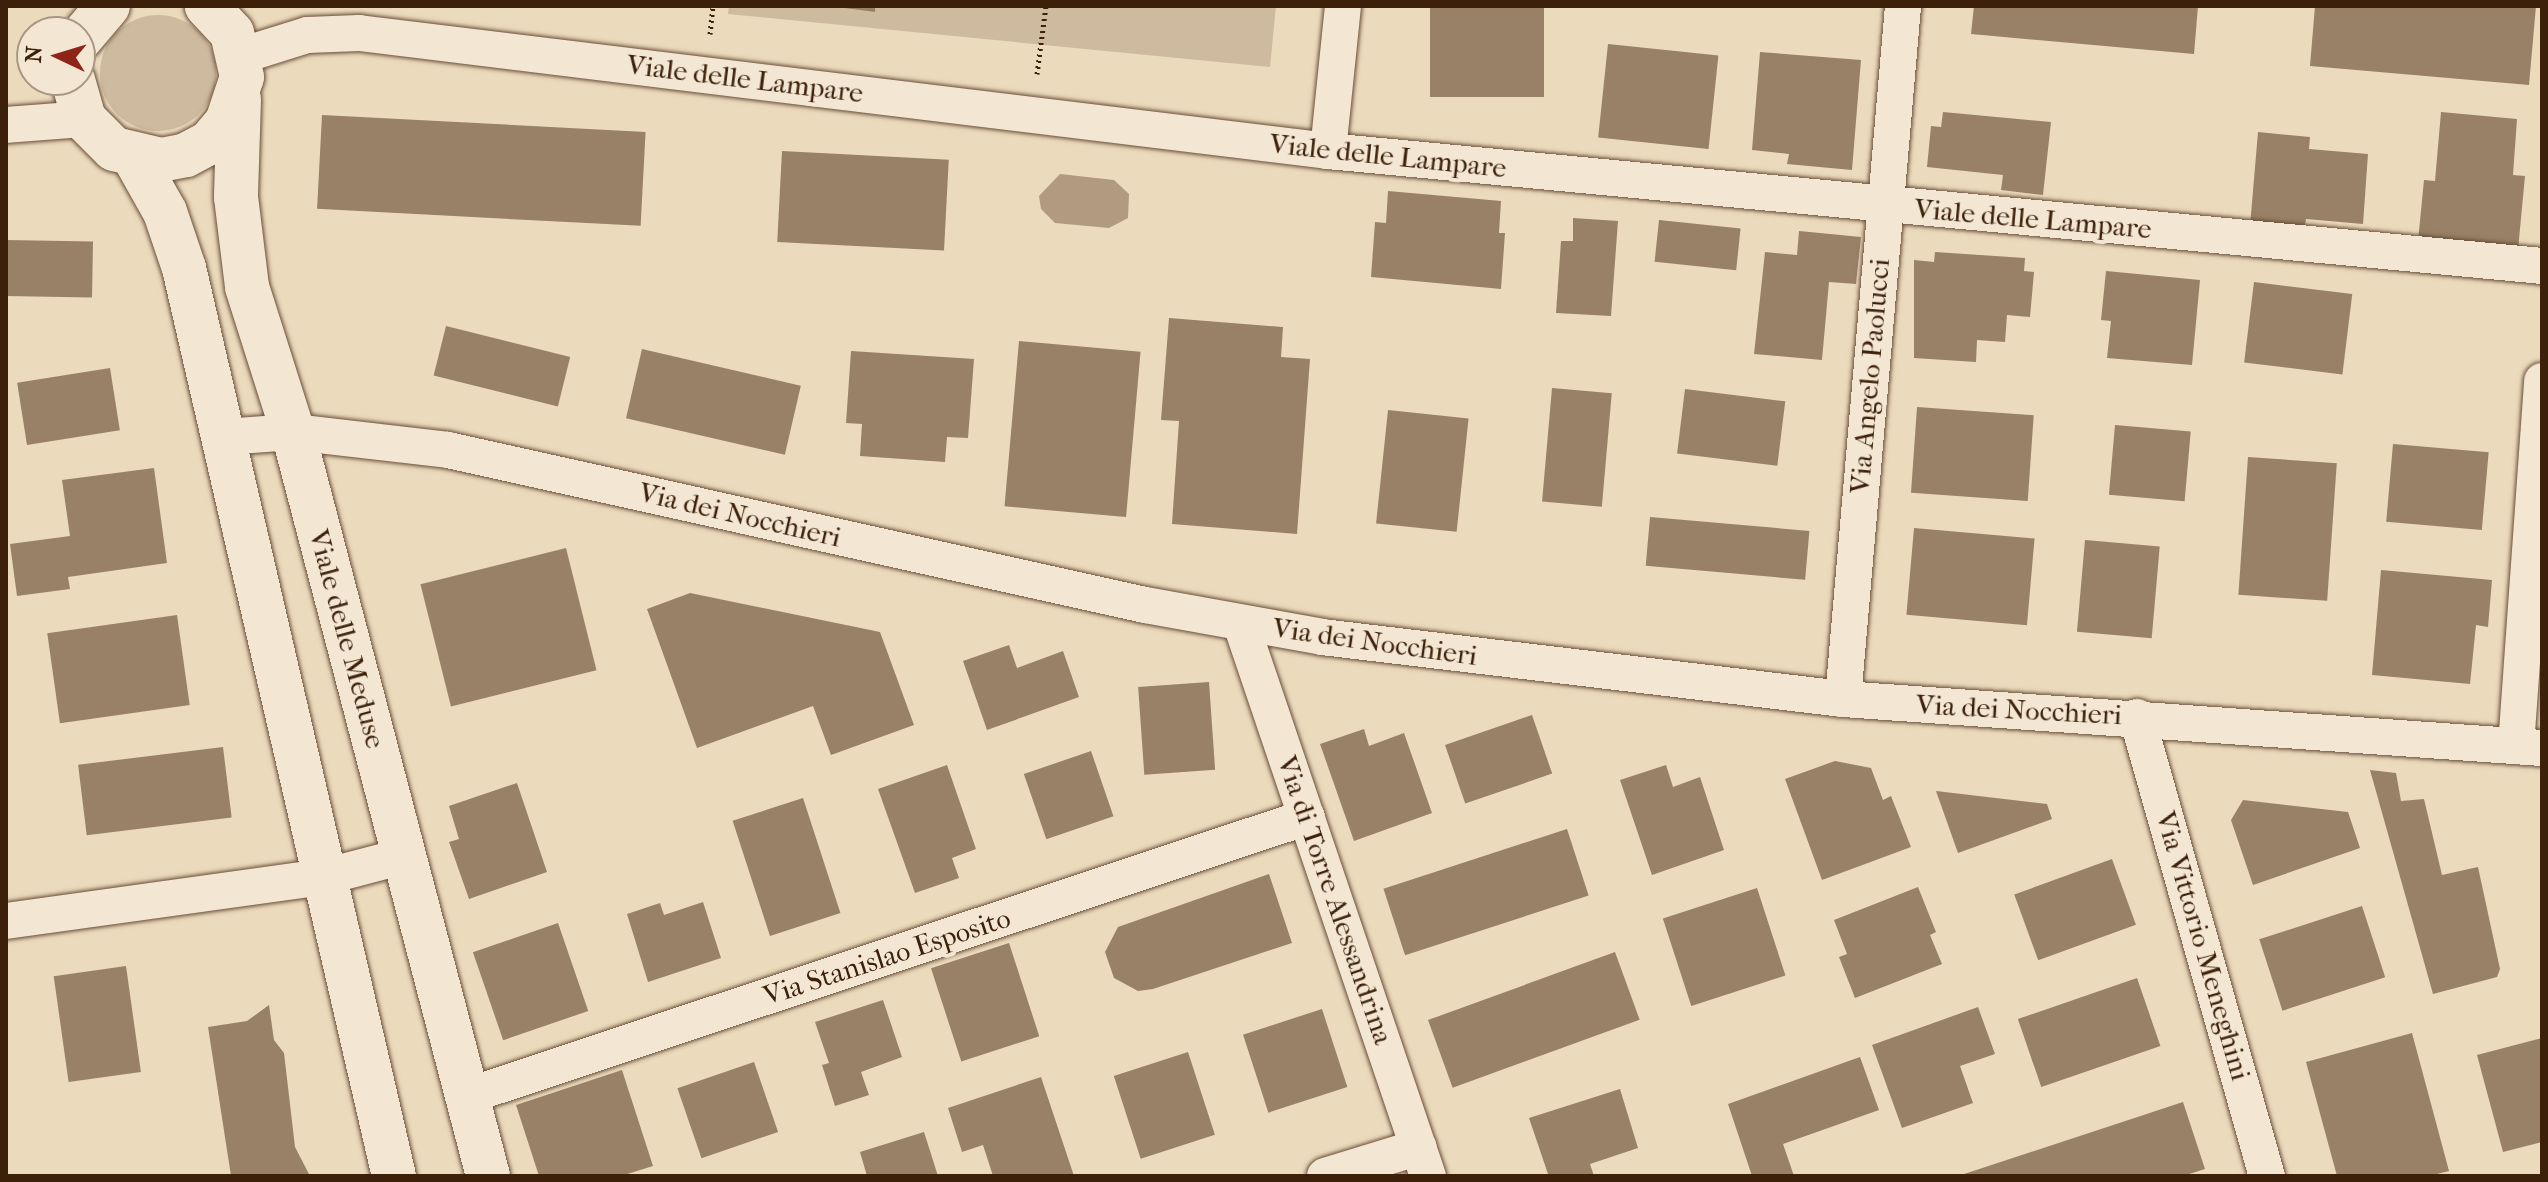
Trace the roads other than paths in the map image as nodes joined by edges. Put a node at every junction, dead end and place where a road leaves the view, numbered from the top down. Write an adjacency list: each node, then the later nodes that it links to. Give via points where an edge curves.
1 (207, 6): 4 (street, via 232,33)
2 (1343, 6): 7 (street)
3 (1903, 6): 9 (street, Via Angelo Paolucci)
4 (239, 77): 7 (street, Viale delle Lampare, via 298,37 359,33); 8 (street, via 227,122 198,148 161,160); 12 (street, Viale delle Meduse, via 235,175 242,263 257,331)
5 (78, 99): 6 (street); 8 (street, via 114,149)
6 (6, 125)
7 (1328, 151): 9 (street, Viale delle Lampare)
8 (134, 157): 13 (street, via 176,240)
9 (1885, 206): 10 (street, Viale delle Lampare); 15 (street, Via Angelo Paolucci)
10 (2542, 266)
11 (2542, 381): 17 (street)
12 (293, 432): 13 (street, Via dei Nocchieri); 14 (street, Via dei Nocchieri, via 470,455); 19 (street, Viale delle Meduse)
13 (224, 437): 20 (street)
14 (1241, 624): 15 (street, Via dei Nocchieri); 18 (street, Via di Torre Alessandrina)
15 (1843, 699): 16 (street, Via dei Nocchieri)
16 (2137, 717): 17 (street, Via dei Nocchieri); 27 (street, Via Vittorio Meneghini)
17 (2529, 747)
18 (1307, 817): 22 (street, Via Stanislao Esposito); 23 (street, Via di Torre Alessandrina)
19 (404, 856): 20 (street); 22 (street, Viale delle Meduse)
20 (324, 877): 21 (street); 24 (street)
21 (6, 921)
22 (467, 1096): 25 (street, Viale delle Meduse)
23 (1423, 1162): 26 (street)
24 (394, 1176)
25 (488, 1176)
26 (1325, 1176)
27 (2267, 1176)

